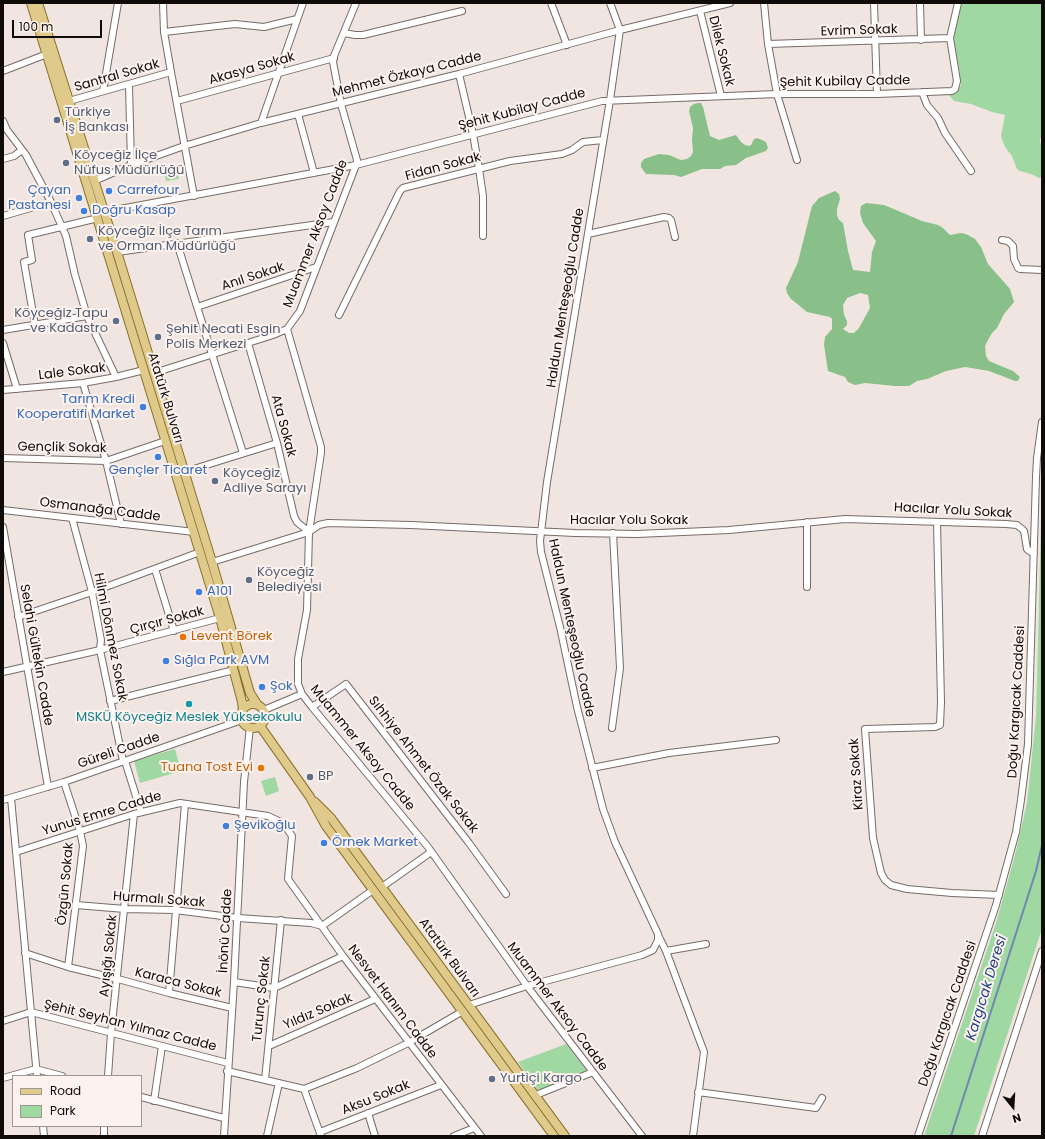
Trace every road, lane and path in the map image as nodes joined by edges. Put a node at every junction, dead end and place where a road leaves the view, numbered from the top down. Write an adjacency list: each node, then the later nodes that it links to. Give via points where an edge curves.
1 (31, 3): 25 (main road, Atatürk Bulvarı)
2 (38, 3): 38 (main road, Atatürk Bulvarı)
3 (118, 3): 32 (street)
4 (162, 3): 18 (street)
5 (302, 3): 16 (street)
6 (356, 3): 19 (street)
7 (551, 3): 24 (street)
8 (610, 3): 17 (street, Haldun Menteşeoğlu Cadde)
9 (728, 3): 15 (street, Mehmet Özkaya Cadde)
10 (764, 3): 23 (street)
11 (874, 3): 22 (street)
12 (920, 3): 21 (street)
13 (958, 3): 20 (street)
14 (462, 11): 19 (street, via 363,35)
15 (700, 11): 17 (street, Mehmet Özkaya Cadde); 36 (street, Dilek Sokak)
16 (297, 19): 18 (street, via 264,27 235,24); 29 (street)
17 (620, 30): 24 (street, Mehmet Özkaya Cadde); 37 (street, Haldun Menteşeoğlu Cadde)
18 (164, 32): 28 (street)
19 (344, 33): 26 (street)
20 (950, 38): 21 (street, Evrim Sokak); 33 (street, Şehit Kubilay Cadde, via 957,81 955,89)
21 (921, 40): 22 (street, Evrim Sokak)
22 (875, 42): 23 (street, Evrim Sokak); 35 (street)
23 (768, 44): 34 (street)
24 (568, 45): 30 (street, Mehmet Özkaya Cadde)
25 (47, 54): 27 (street); 58 (main road, Atatürk Bulvarı)
26 (334, 58): 29 (street, Akasya Sokak); 40 (street, Muammer Aksoy Cadde, via 333,66)
27 (3, 71)
28 (171, 72): 31 (street, Santral Sokak); 39 (street)
29 (279, 72): 39 (street, Akasya Sokak); 43 (street)
30 (459, 74): 40 (street, Mehmet Özkaya Cadde); 44 (street)
31 (129, 85): 32 (street, Santral Sokak); 50 (street)
32 (103, 91): 38 (street, Santral Sokak)
33 (922, 92): 35 (street, Şehit Kubilay Cadde); 53 (street, via 927,105)
34 (777, 94): 35 (street, Şehit Kubilay Cadde); 36 (street, Şehit Kubilay Cadde); 49 (street)
35 (877, 94)
36 (721, 96): 37 (street, Şehit Kubilay Cadde)
37 (610, 100): 44 (street, Şehit Kubilay Cadde); 45 (street, Haldun Menteşeoğlu Cadde)
38 (69, 101): 55 (main road, Atatürk Bulvarı)
39 (177, 101): 46 (street)
40 (341, 104): 41 (street, Mehmet Özkaya Cadde); 51 (street, Muammer Aksoy Cadde, via 357,160)
41 (298, 114): 43 (street, Mehmet Özkaya Cadde); 54 (street)
42 (3, 121): 47 (street)
43 (261, 123): 46 (street, Mehmet Özkaya Cadde)
44 (473, 134): 51 (street, Şehit Kubilay Cadde); 52 (street)
45 (603, 140): 52 (street, Fidan Sokak, via 583,142 562,154 520,159); 62 (street, Haldun Menteşeoğlu Cadde)
46 (184, 146): 50 (street, Mehmet Özkaya Cadde); 56 (street)
47 (22, 150): 48 (street); 57 (street)
48 (3, 159)
49 (797, 160)
50 (132, 165): 55 (street, Mehmet Özkaya Cadde)
51 (356, 165): 54 (street, Şehit Kubilay Cadde); 60 (street, Muammer Aksoy Cadde)
52 (479, 169): 63 (street, via 483,196); 71 (street, Fidan Sokak, via 403,188 400,191)
53 (971, 171)
54 (314, 173): 56 (street, Şehit Kubilay Cadde)
55 (94, 181): 58 (main road, Atatürk Bulvarı)
56 (194, 196): 58 (street, Şehit Kubilay Cadde)
57 (51, 202): 59 (street); 61 (street)
58 (101, 215): 61 (street, Şehit Kubilay Cadde); 67 (main road, Atatürk Bulvarı); 79 (main road, Atatürk Bulvarı)
59 (3, 216)
60 (334, 222): 66 (street); 68 (street, Muammer Aksoy Cadde)
61 (62, 227): 72 (street); 73 (street, Şehit Kubilay Cadde, via 28,235 32,260 24,262)
62 (588, 234): 64 (street, via 664,217 671,220); 98 (street, Haldun Menteşeoğlu Cadde)
63 (483, 236)
64 (675, 237)
65 (1002, 240): 69 (street, via 1013,246 1014,259 1020,270)
66 (177, 242): 67 (street); 70 (street)
67 (117, 252): 80 (main road, Atatürk Bulvarı)
68 (316, 268): 70 (street, Anıl Sokak); 74 (street, Muammer Aksoy Cadde, via 300,311)
69 (1042, 270)
70 (196, 307): 78 (street)
71 (339, 315)
72 (87, 316): 73 (street); 81 (street)
73 (35, 325): 75 (street)
74 (287, 329): 77 (street); 100 (street, Muammer Aksoy Cadde, via 321,447)
75 (3, 330)
76 (3, 343): 83 (street)
77 (248, 343): 78 (street); 87 (street, Ata Sokak)
78 (212, 355): 80 (street); 88 (street)
79 (144, 370): 81 (street, Lale Sokak); 86 (main road, Atatürk Bulvarı)
80 (154, 372): 91 (main road, Atatürk Bulvarı)
81 (116, 377): 82 (street, Lale Sokak)
82 (83, 383): 83 (street, Lale Sokak); 90 (street)
83 (17, 389): 84 (street, Lale Sokak)
84 (3, 390)
85 (1042, 422): 103 (street, Doğu Kargıcak Caddesi, via 1037,464)
86 (165, 441): 90 (street, Gençlik Sokak); 99 (main road, Atatürk Bulvarı)
87 (277, 443): 88 (street); 100 (street, Ata Sokak, via 294,516)
88 (243, 453): 91 (street)
89 (3, 458): 90 (street, Gençlik Sokak)
90 (106, 462): 96 (street)
91 (184, 472): 104 (main road, Atatürk Bulvarı)
92 (3, 510): 93 (street, Osmanağa Cadde)
93 (72, 518): 96 (street, Osmanağa Cadde); 108 (street, Hilmi Dönmez Sokak)
94 (807, 522): 95 (street, Hacılar Yolu Sokak, via 862,518); 101 (street, Hacılar Yolu Sokak, via 722,530); 107 (street)
95 (937, 522): 103 (street, Hacılar Yolu Sokak, via 1017,525 1024,532 1028,549); 144 (street, Kiraz Sokak, via 940,725 865,729 873,838 881,873 891,885 907,889)
96 (121, 524): 99 (street, Osmanağa Cadde)
97 (3, 528): 105 (street, Selahi Gültekin Cadde)
98 (540, 531): 100 (street, Hacılar Yolu Sokak, via 411,524 328,523); 101 (street, Hacılar Yolu Sokak); 128 (street, Haldun Menteşeoğlu Cadde, via 541,552)
99 (194, 532): 102 (main road, Atatürk Bulvarı)
100 (309, 532): 104 (street, Hacılar Yolu Sokak); 116 (street, Muammer Aksoy Cadde, via 307,610 297,669)
101 (613, 533): 125 (street, via 620,668)
102 (200, 552): 106 (street); 110 (main road, Atatürk Bulvarı)
103 (1034, 553): 144 (street, Doğu Kargıcak Caddesi, via 1027,763 1016,832)
104 (212, 562): 118 (main road, Atatürk Bulvarı, via 250,693)
105 (6, 569): 109 (street, Selahi Gültekin Cadde)
106 (155, 569): 108 (street); 111 (street)
107 (807, 587)
108 (92, 592): 109 (street); 112 (street, Hilmi Dönmez Sokak, via 101,640)
109 (18, 616): 113 (street, Selahi Gültekin Cadde)
110 (220, 618): 111 (street, Çırçır Sokak); 114 (main road, Atatürk Bulvarı)
111 (174, 631): 112 (street, Çırçır Sokak)
112 (100, 650): 113 (street, Çırçır Sokak); 117 (street, Hilmi Dönmez Sokak)
113 (27, 666): 115 (street, Çırçır Sokak); 130 (street, Selahi Gültekin Cadde)
114 (234, 670): 117 (street); 120 (main road, Atatürk Bulvarı)
115 (3, 672)
116 (302, 694): 119 (street, Muammer Aksoy Cadde); 121 (street)
117 (110, 701): 127 (street, Hilmi Dönmez Sokak)
118 (257, 704): 120 (main road, via 249,705); 121 (main road)
119 (312, 707): 139 (street, Muammer Aksoy Cadde); 143 (street, Sıhhiye Ahmet Özak Sokak, via 346,684)
120 (243, 710): 122 (main road)
121 (264, 710): 123 (main road, via 265,721)
122 (242, 720): 124 (main road); 127 (street, Güreli Cadde)
123 (260, 726): 124 (main road); 132 (main road, Atatürk Bulvarı)
124 (250, 728): 135 (street, İnönü Cadde)
125 (612, 728)
126 (776, 740): 128 (street, via 669,752)
127 (124, 761): 129 (street, Güreli Cadde); 136 (street, Ayışığı Sokak)
128 (592, 768): 151 (street, Haldun Menteşeoğlu Cadde, via 615,842)
129 (64, 782): 130 (street, Güreli Cadde); 137 (street, Özgün Sokak)
130 (48, 787): 131 (street, Güreli Cadde)
131 (11, 798): 133 (street, Güreli Cadde); 138 (street)
132 (310, 798): 141 (main road, Atatürk Bulvarı, via 331,818); 142 (main road, Atatürk Bulvarı, via 326,826)
133 (3, 800)
134 (185, 804): 135 (street, Yunus Emre Cadde); 136 (street, Yunus Emre Cadde); 147 (street)
135 (242, 812): 140 (street, Yunus Emre Cadde, via 268,816 283,823 292,836); 148 (street, İnönü Cadde)
136 (137, 813): 137 (street, Yunus Emre Cadde); 146 (street, Ayışığı Sokak)
137 (80, 831): 138 (street, Yunus Emre Cadde); 145 (street, Özgün Sokak, via 83,846)
138 (16, 852): 155 (street)
139 (431, 852): 141 (street); 160 (street, Muammer Aksoy Cadde)
140 (288, 879): 150 (street, Nesvet Hanım Cadde)
141 (382, 887): 165 (main road, Atatürk Bulvarı)
142 (373, 890): 150 (street); 165 (main road, Atatürk Bulvarı)
143 (506, 894)
144 (999, 895): 202 (street, Doğu Kargıcak Caddesi)
145 (76, 905): 146 (street, Hurmalı Sokak); 157 (street, Özgün Sokak)
146 (125, 909): 147 (street, Hurmalı Sokak); 158 (street, Ayışığı Sokak)
147 (176, 910): 148 (street, Hurmalı Sokak); 162 (street)
148 (238, 918): 149 (street, Hurmalı Sokak); 159 (street, İnönü Cadde)
149 (281, 920): 150 (street, Hurmalı Sokak); 161 (street, Turunç Sokak)
150 (322, 926): 156 (street, Nesvet Hanım Cadde)
151 (658, 934): 154 (street, Haldun Menteşeoğlu Cadde); 160 (street, via 655,948 649,952)
152 (706, 944): 154 (street)
153 (1042, 950): 203 (street)
154 (666, 951): 184 (street, Haldun Menteşeoğlu Cadde, via 703,1048 704,1058)
155 (25, 953): 157 (street, Karaca Sokak); 166 (street)
156 (343, 956): 161 (street); 163 (street, Nesvet Hanım Cadde)
157 (68, 967): 158 (street, Karaca Sokak)
158 (118, 979): 162 (street, Karaca Sokak); 168 (street, Ayışığı Sokak)
159 (234, 982): 161 (street); 164 (street, İnönü Cadde)
160 (527, 986): 165 (street); 175 (street, Muammer Aksoy Cadde)
161 (274, 988): 171 (street, Turunç Sokak)
162 (169, 993): 164 (street, Karaca Sokak)
163 (375, 1000): 169 (street, Nesvet Hanım Cadde); 171 (street, Yıldız Sokak)
164 (232, 1008): 172 (street, İnönü Cadde)
165 (466, 1008): 169 (street); 185 (main road, Atatürk Bulvarı); 198 (main road, Atatürk Bulvarı)
166 (31, 1012): 167 (street, Şehit Seyhan Yılmaz Cadde); 168 (street, Şehit Seyhan Yılmaz Cadde); 173 (street)
167 (3, 1021)
168 (111, 1033): 170 (street, Şehit Seyhan Yılmaz Cadde); 179 (street, Ayışığı Sokak)
169 (408, 1043): 182 (street, Nesvet Hanım Cadde); 183 (street)
170 (162, 1046): 172 (street, Şehit Seyhan Yılmaz Cadde); 188 (street)
171 (269, 1046): 180 (street, Turunç Sokak)
172 (228, 1063): 174 (street, İnönü Cadde)
173 (36, 1069): 176 (street); 177 (street); 178 (street)
174 (227, 1071): 180 (street); 190 (street, İnönü Cadde)
175 (593, 1072): 185 (street); 200 (street, Muammer Aksoy Cadde)
176 (14, 1075)
177 (37, 1075)
178 (58, 1075)
179 (108, 1075)
180 (265, 1080): 181 (street)
181 (279, 1084): 183 (street); 194 (street)
182 (441, 1085): 189 (street, Aksu Sokak); 191 (street, Nesvet Hanım Cadde)
183 (304, 1090): 192 (street)
184 (698, 1092): 187 (street, via 816,1108); 201 (street)
185 (536, 1095): 199 (main road, Atatürk Bulvarı)
186 (142, 1097): 188 (street)
187 (822, 1098)
188 (154, 1100): 190 (street)
189 (368, 1113): 192 (street, Aksu Sokak); 195 (street)
190 (224, 1118): 193 (street, İnönü Cadde)
191 (474, 1128): 196 (street); 197 (street, Nesvet Hanım Cadde)
192 (321, 1134)
193 (224, 1136)
194 (266, 1136)
195 (375, 1136)
196 (454, 1136)
197 (481, 1136)
198 (554, 1136)
199 (565, 1136)
200 (642, 1136)
201 (693, 1136)
202 (918, 1136)
203 (982, 1136)

